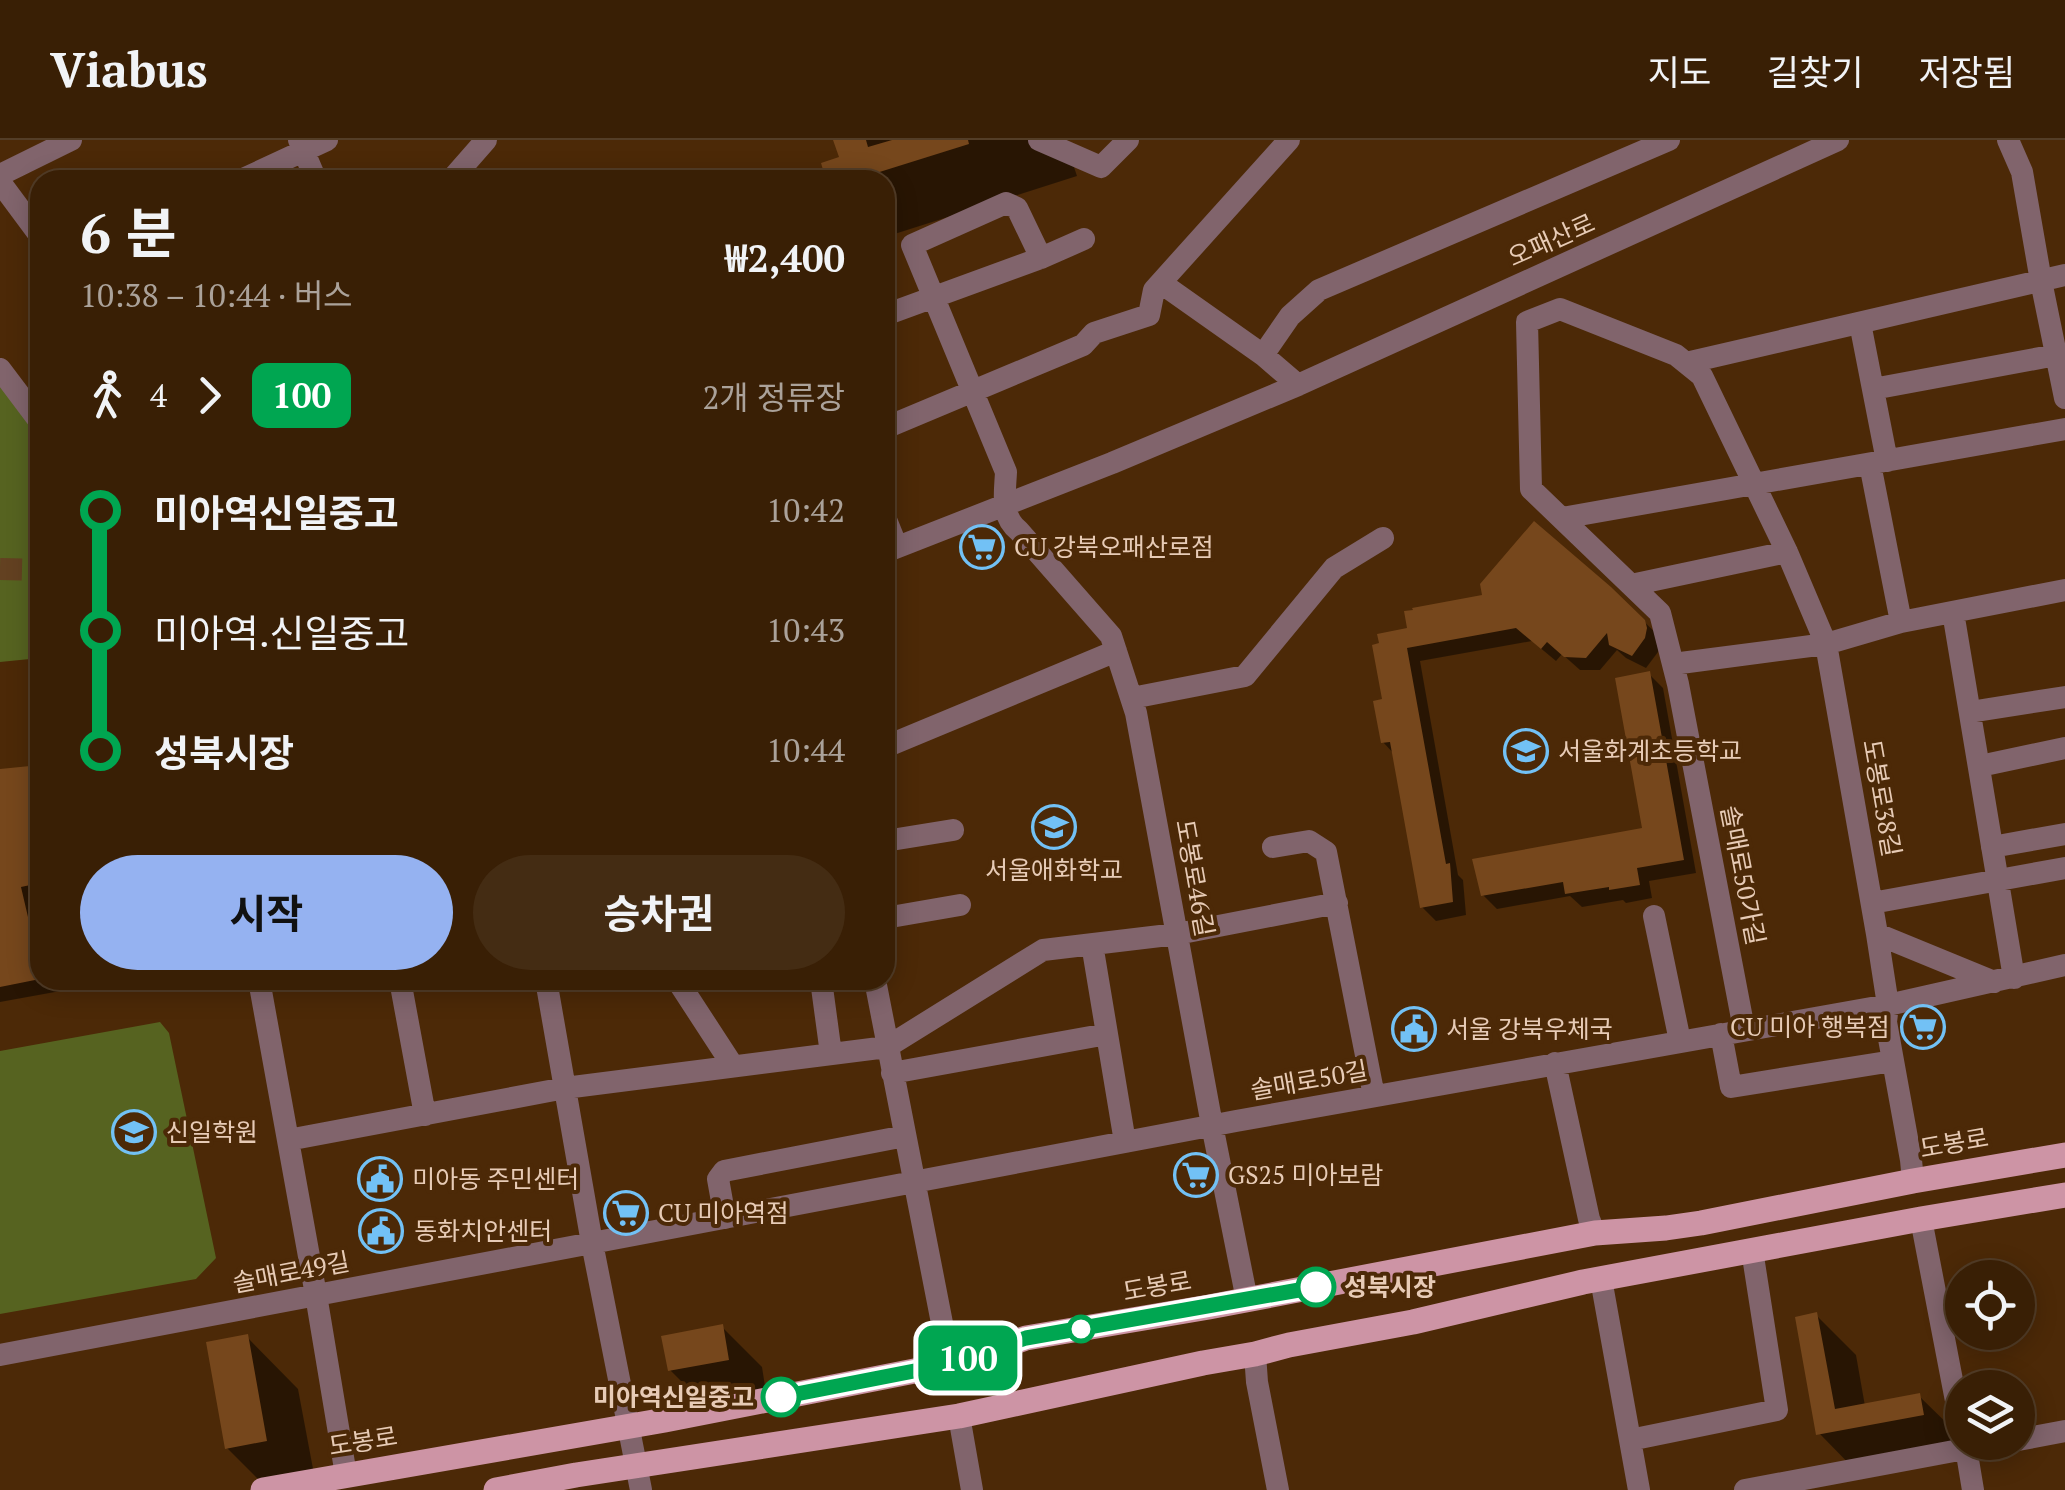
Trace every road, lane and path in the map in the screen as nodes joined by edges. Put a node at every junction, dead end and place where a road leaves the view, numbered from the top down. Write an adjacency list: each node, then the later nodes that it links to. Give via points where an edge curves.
1 (71, 140): 14 (street)
2 (327, 140): 10 (street)
3 (486, 140): 13 (street)
4 (1039, 140): 5 (street, via 1101,167)
5 (1128, 140)
6 (1289, 140): 20 (street)
7 (1669, 140): 24 (street, 오패산로, via 1319,290 1290,316)
8 (2008, 140): 19 (street, via 2022,172)
9 (1830, 142): 28 (street, 오패산로)
10 (301, 146): 11 (street); 12 (street)
11 (259, 170)
12 (312, 170)
13 (460, 170)
14 (0, 178): 15 (street)
15 (30, 222)
16 (1084, 238): 17 (street)
17 (1041, 258): 21 (street); 21 (street, via 1017,208 1006,203 912,245)
18 (2065, 275): 19 (street)
19 (2041, 281): 23 (street); 25 (street)
20 (1160, 283): 24 (street); 30 (street, via 1149,314)
21 (934, 297): 22 (street); 30 (street)
22 (895, 311)
23 (1860, 323): 26 (street); 29 (street)
24 (1263, 355): 28 (street)
25 (2056, 355): 29 (street); 31 (street)
26 (1686, 363): 36 (street, 도봉로38길, via 1718,404); 37 (street, 도봉로38길, via 1560,309 1527,322)
27 (0, 369): 32 (street)
28 (1298, 385): 38 (street, 오패산로)
29 (1873, 390): 35 (street)
30 (973, 392): 33 (street); 38 (street, via 1006,472)
31 (2065, 398)
32 (30, 402)
33 (895, 424)
34 (2065, 428): 35 (street)
35 (1879, 462): 36 (street); 46 (street)
36 (1755, 485): 39 (street); 42 (street, 도봉로38길)
37 (1532, 489): 39 (street, 솔매로50가길)
38 (1004, 505): 41 (street, 오패산로); 48 (street, 도봉로46길, via 1009,523 1111,636)
39 (1562, 518): 43 (street, 솔매로50가길)
40 (1383, 538): 51 (street, via 1334,568 1245,676)
41 (895, 548)
42 (1787, 552): 43 (street); 47 (street, 도봉로38길)
43 (1631, 585): 49 (street, 솔매로50가길, via 1660,613)
44 (2065, 590): 45 (street)
45 (1953, 612): 46 (street); 52 (street)
46 (1900, 622): 47 (street)
47 (1826, 644): 49 (street); 63 (street, 도봉로38길)
48 (1116, 651): 51 (street, 도봉로46길); 53 (street)
49 (1673, 664): 80 (street, 솔매로50가길)
50 (2065, 696): 52 (street)
51 (1132, 698): 68 (street, 도봉로46길)
52 (1970, 712): 55 (street)
53 (895, 743)
54 (2065, 748): 55 (street)
55 (1980, 766): 59 (street)
56 (953, 830): 58 (street)
57 (2065, 834): 59 (street)
58 (895, 840)
59 (1992, 846): 62 (street)
60 (1273, 847): 64 (street, via 1308,840 1326,852)
61 (2065, 868): 62 (street)
62 (1997, 879): 63 (street); 72 (street)
63 (1872, 902): 69 (street, 도봉로38길)
64 (1337, 903): 68 (street); 91 (street)
65 (960, 904): 66 (street)
66 (895, 916)
67 (1654, 916): 83 (street)
68 (1177, 934): 70 (street); 93 (street, 도봉로46길)
69 (1877, 934): 72 (street); 79 (street, 도봉로38길)
70 (1092, 944): 81 (street); 84 (street, via 1043,950)
71 (2065, 965): 72 (street, 솔매로50길)
72 (2004, 980): 79 (street, 솔매로50길)
73 (262, 990): 95 (street)
74 (402, 990): 92 (street)
75 (548, 990): 90 (street)
76 (684, 990): 88 (street)
77 (822, 990): 85 (street)
78 (877, 990): 84 (street)
79 (1888, 1004): 80 (street, 솔매로50길); 86 (street, 도봉로38길)
80 (1744, 1030): 82 (street, 솔매로50길)
81 (1107, 1034): 89 (street); 96 (street)
82 (1721, 1034): 83 (street, 솔매로50길); 86 (street, via 1731,1087)
83 (1680, 1041): 87 (street, 솔매로50길)
84 (886, 1046): 85 (street); 89 (street)
85 (831, 1054): 88 (street)
86 (1893, 1061): 98 (street, 도봉로38길)
87 (1556, 1063): 91 (street, 솔매로50길); 103 (street)
88 (733, 1066): 90 (street)
89 (892, 1073): 94 (street)
90 (565, 1088): 92 (street); 104 (street)
91 (1374, 1096): 93 (street, 솔매로50길)
92 (424, 1115): 95 (street)
93 (1212, 1126): 96 (street, 솔매로50길); 108 (street, 도봉로46길)
94 (904, 1136): 99 (street); 101 (street, via 724,1171 718,1179)
95 (288, 1140): 107 (street)
96 (1125, 1142): 99 (street, 솔매로50길)
97 (2065, 1154): 98 (main road, 도봉로)
98 (1913, 1181): 103 (main road, 도봉로, via 1701,1223)
99 (914, 1183): 101 (street, 솔매로50길); 111 (street)
100 (2065, 1195): 102 (main road)
101 (725, 1218): 104 (street, 솔매로50길)
102 (1922, 1219): 105 (main road); 112 (street)
103 (1595, 1232): 108 (main road, 도봉로)
104 (592, 1243): 107 (street, 솔매로49길); 114 (street)
105 (1752, 1250): 106 (main road); 117 (street, via 1777,1410)
106 (1601, 1279): 109 (main road); 117 (street)
107 (316, 1295): 110 (street, 솔매로49길); 120 (street)
108 (1247, 1300): 111 (main road, 도봉로, via 1026,1338)
109 (1255, 1354): 113 (main road); 126 (street)
110 (0, 1355)
111 (950, 1364): 114 (main road, 도봉로)
112 (1951, 1370)
113 (958, 1416): 121 (main road); 125 (street)
114 (629, 1426): 120 (main road, 도봉로); 121 (street)
115 (2065, 1431): 116 (street)
116 (2035, 1437)
117 (1630, 1440): 127 (street)
118 (1945, 1446): 122 (street)
119 (1967, 1460): 129 (street)
120 (346, 1475): 123 (main road, 도봉로)
121 (639, 1478): 124 (main road)
122 (1802, 1485): 128 (street)
123 (263, 1490)
124 (496, 1490)
125 (972, 1490)
126 (1278, 1490)
127 (1640, 1490)
128 (1746, 1490)
129 (1973, 1490)

